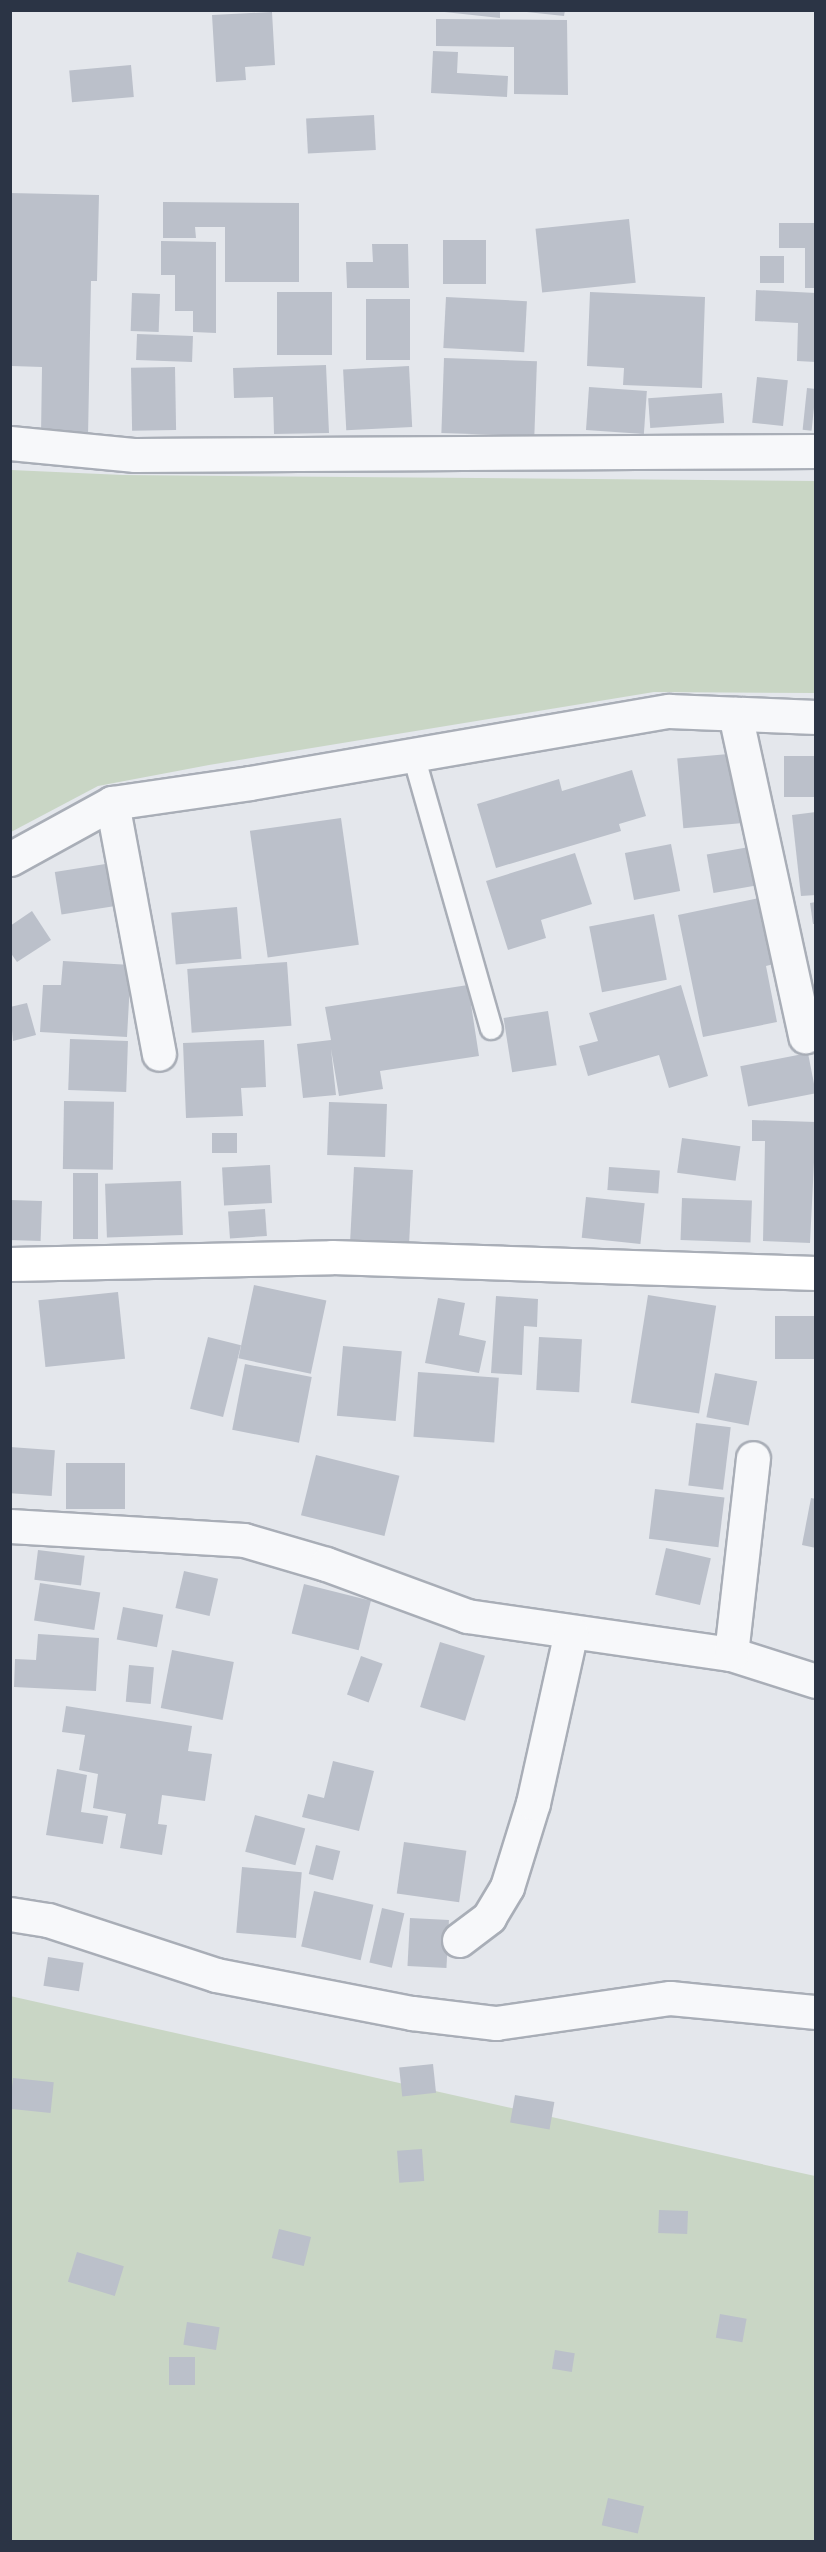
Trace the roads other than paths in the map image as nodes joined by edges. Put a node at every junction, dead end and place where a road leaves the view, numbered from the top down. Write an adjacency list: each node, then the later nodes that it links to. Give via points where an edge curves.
1 (10, 443): 2 (street, via 135,455)
2 (816, 451)
3 (735, 714): 4 (street); 5 (street, via 669,711); 9 (street)
4 (816, 717)
5 (414, 755): 6 (street); 8 (lane)
6 (112, 803): 7 (street); 10 (street)
7 (10, 859)
8 (491, 1028)
9 (805, 1036)
10 (159, 1054)
11 (10, 1264): 12 (main road, via 332,1257)
12 (816, 1273)
13 (753, 1458): 16 (street)
14 (10, 1526): 15 (street, via 244,1540 326,1564 467,1617)
15 (571, 1632): 16 (street); 19 (street, via 533,1803 507,1887 489,1917)
16 (730, 1654): 17 (street)
17 (816, 1681)
18 (10, 1914): 20 (street, via 48,1920 216,1975 412,2013 496,2023 670,1998)
19 (459, 1940)
20 (816, 2012)

